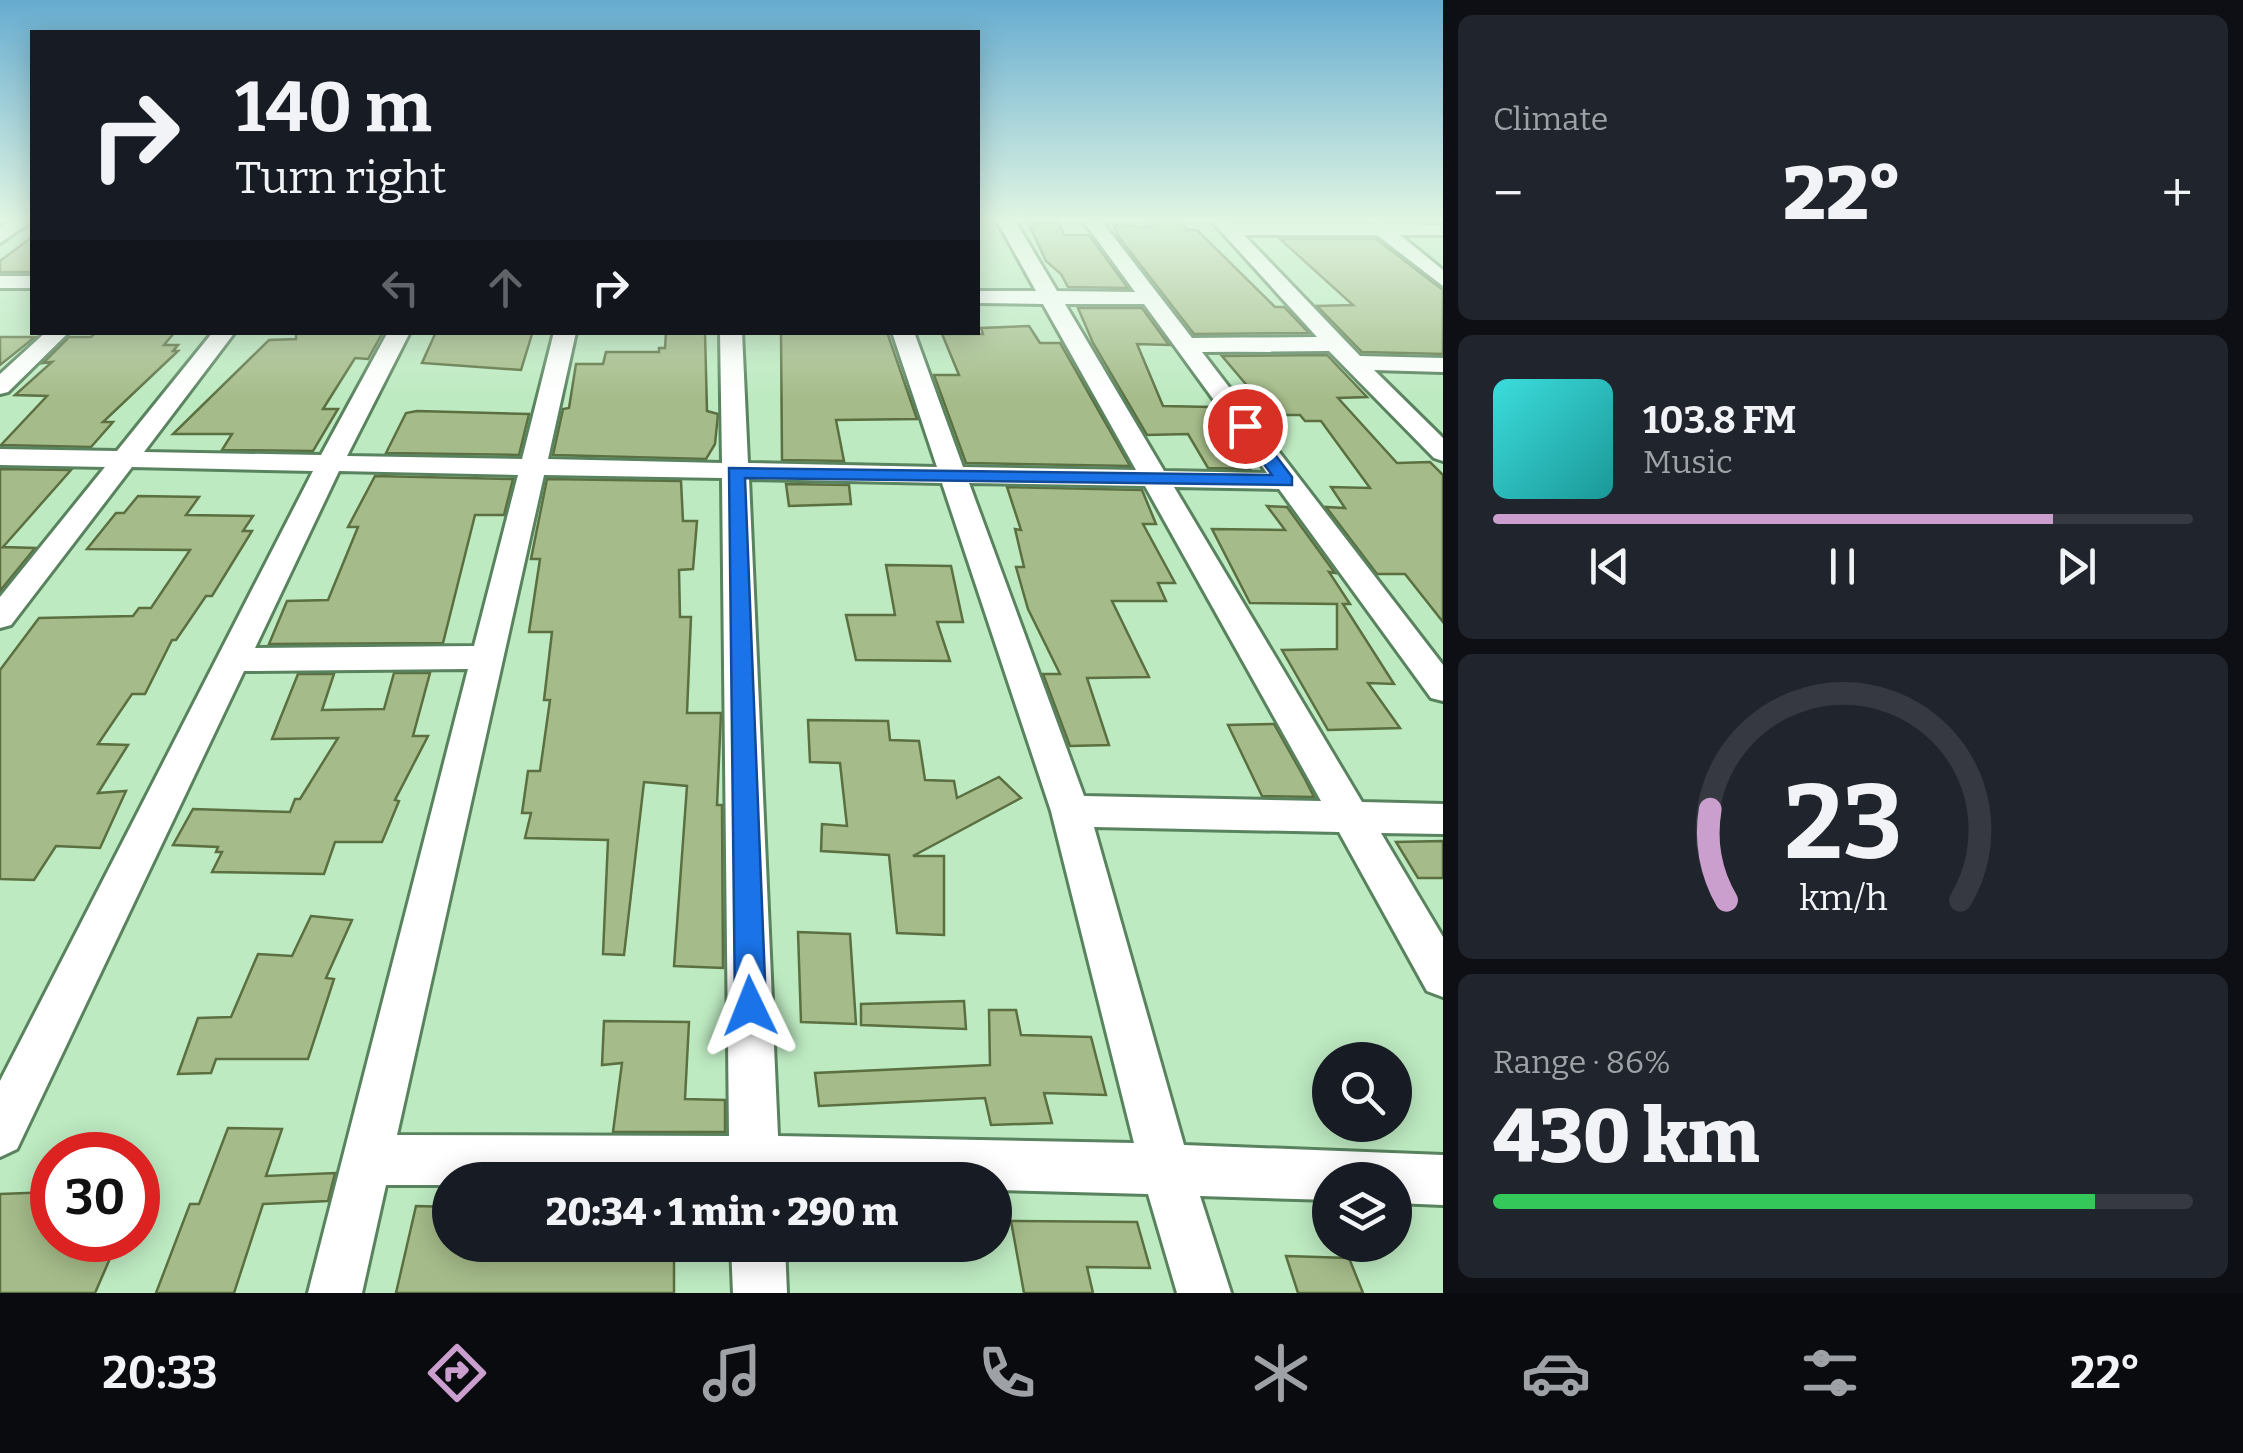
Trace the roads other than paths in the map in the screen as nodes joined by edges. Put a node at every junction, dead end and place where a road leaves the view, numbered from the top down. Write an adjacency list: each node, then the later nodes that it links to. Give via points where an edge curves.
1 (1038, 279): 7 (street)
2 (1135, 279): 8 (street)
3 (1275, 279): 15 (street)
4 (0, 282): 5 (street)
5 (30, 282)
6 (980, 296): 7 (street)
7 (1049, 297): 8 (street); 27 (street)
8 (1148, 298): 16 (street)
9 (55, 335): 19 (street)
10 (223, 335): 22 (street)
11 (397, 335): 23 (street)
12 (564, 335): 24 (street)
13 (731, 335): 25 (street)
14 (904, 335): 26 (street)
15 (1335, 344): 16 (street); 17 (street)
16 (1183, 345): 28 (street)
17 (1356, 363): 18 (street); 20 (street)
18 (1443, 365)
19 (0, 387)
20 (1443, 453)
21 (0, 457): 22 (street)
22 (125, 458): 23 (street); 29 (street)
23 (331, 461): 24 (street); 31 (street)
24 (532, 466): 25 (street); 30 (street)
25 (736, 472): 26 (street); 40 (street)
26 (954, 476): 27 (street); 33 (street)
27 (1156, 479): 28 (street); 34 (street)
28 (1286, 481): 32 (street)
29 (0, 618)
30 (488, 657): 31 (street); 38 (street)
31 (236, 660): 37 (street)
32 (1443, 690)
33 (1070, 812): 34 (street); 41 (street)
34 (1351, 816): 35 (street); 36 (street)
35 (1443, 819)
36 (1443, 977)
37 (3, 1120)
38 (368, 1160): 39 (street); 45 (street)
39 (454, 1162)
40 (755, 1162)
41 (1166, 1166): 42 (street); 43 (street); 47 (street)
42 (1012, 1167)
43 (1443, 1180)
44 (759, 1262): 46 (street)
45 (335, 1293)
46 (760, 1293)
47 (1204, 1293)

